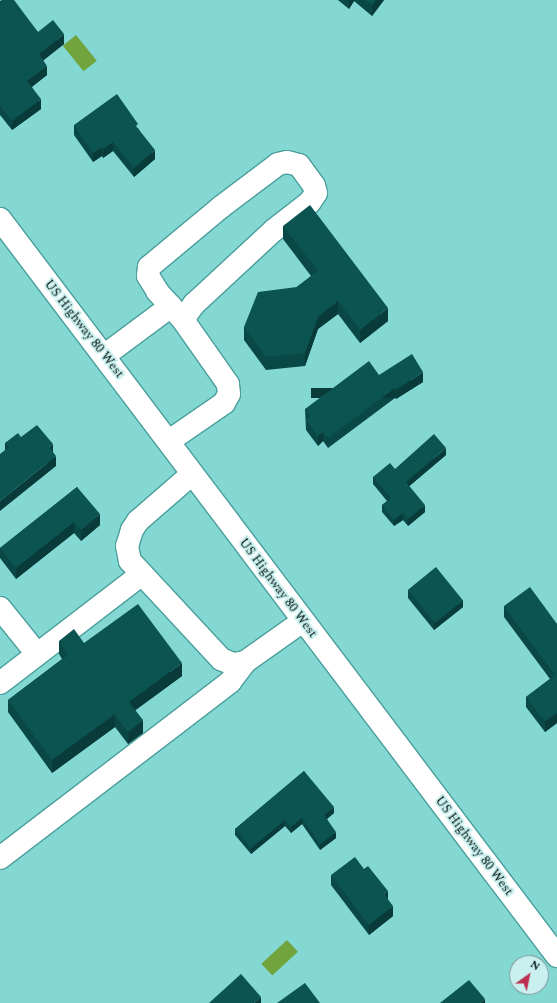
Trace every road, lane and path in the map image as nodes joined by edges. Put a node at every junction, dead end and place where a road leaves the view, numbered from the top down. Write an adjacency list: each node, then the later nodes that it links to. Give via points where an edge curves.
1 (0, 219): 3 (main road, US Highway 80 West)
2 (177, 313): 2 (main road, via 194,304 274,230 310,202 316,193 314,186 299,165 287,162 278,164 149,267 148,276); 3 (main road); 4 (main road, via 228,384 229,394 224,403)
3 (105, 356): 4 (main road, US Highway 80 West)
4 (169, 442): 5 (main road, US Highway 80 West)
5 (192, 474): 6 (main road, via 138,521 132,530 127,546 130,561); 8 (main road, US Highway 80 West)
6 (142, 574): 9 (main road); 10 (main road, via 221,659 233,664)
7 (2, 613): 9 (main road)
8 (303, 621): 10 (main road); 13 (main road, US Highway 80 West)
9 (38, 654): 11 (main road)
10 (245, 662): 12 (main road, via 230,682)
11 (0, 683)
12 (0, 858)
13 (557, 956)

